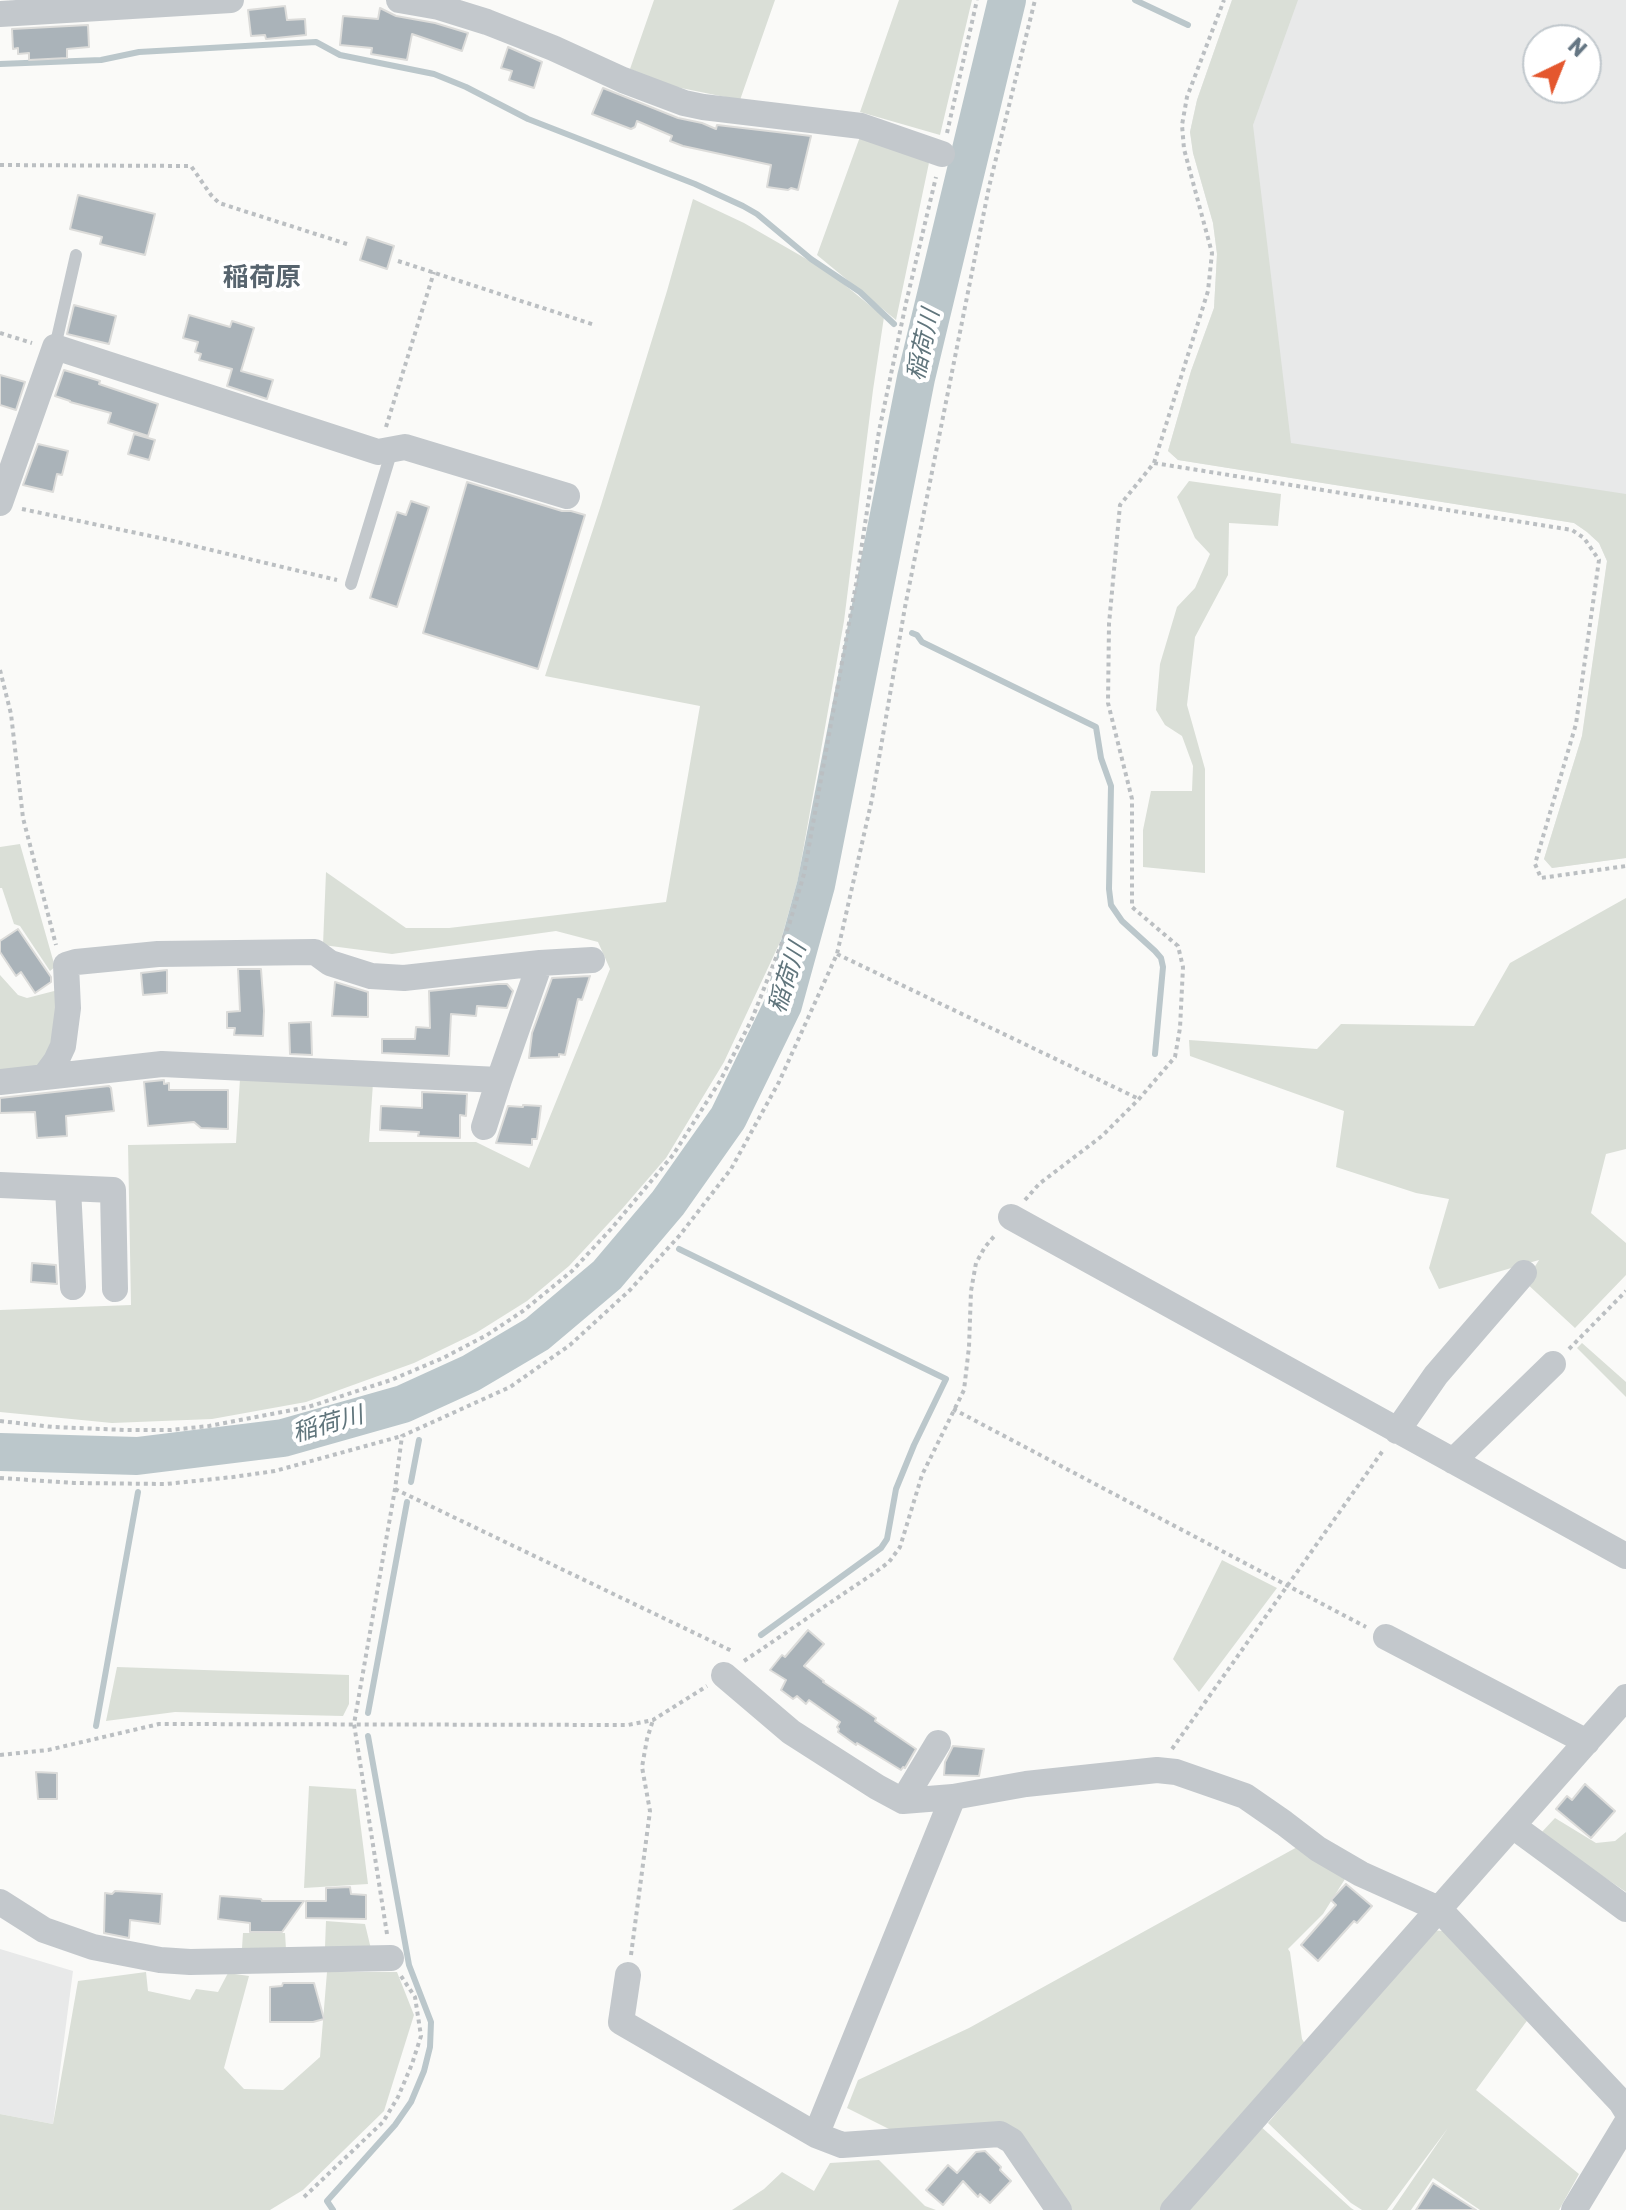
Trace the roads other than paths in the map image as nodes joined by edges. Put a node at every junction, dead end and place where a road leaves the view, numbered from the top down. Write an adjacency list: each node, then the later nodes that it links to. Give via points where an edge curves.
1 (231, 0): 3 (street)
2 (399, 0): 4 (street, via 487,22 684,103 861,126)
3 (0, 14)
4 (942, 154)
5 (76, 255): 6 (lane)
6 (54, 348): 7 (street); 9 (street)
7 (385, 451): 8 (street, via 405,447); 10 (lane)
8 (567, 496)
9 (8, 505)
10 (351, 584)
11 (592, 960): 12 (street)
12 (540, 963): 13 (street, via 404,978 371,976 330,963 315,952 158,954 66,965 63,1046); 14 (street)
13 (45, 1076): 14 (street, via 162,1064); 15 (street)
14 (499, 1080): 16 (street)
15 (0, 1082)
16 (484, 1127)
17 (0, 1185): 18 (street)
18 (68, 1188): 21 (street); 22 (street, via 113,1190)
19 (1011, 1217): 24 (street)
20 (1524, 1273): 24 (street, via 1436,1375)
21 (73, 1287)
22 (115, 1289)
23 (1553, 1364): 25 (street)
24 (1397, 1431): 25 (street)
25 (1453, 1461): 26 (street)
26 (1626, 1556)
27 (1386, 1637): 30 (street)
28 (724, 1675): 33 (street, via 791,1732)
29 (1626, 1697): 30 (street)
30 (1587, 1742): 34 (street)
31 (938, 1743): 33 (street)
32 (953, 1797): 33 (street); 36 (street, via 1026,1784 1176,1772 1245,1796 1318,1849); 42 (street)
33 (903, 1801)
34 (1513, 1826): 36 (street); 37 (street)
35 (0, 1902): 38 (street, via 44,1930 93,1947 160,1960)
36 (1439, 1909): 40 (street); 44 (street)
37 (1626, 1909)
38 (391, 1958)
39 (628, 1975): 42 (street, via 621,2022)
40 (1626, 2110)
41 (1626, 2124): 45 (street)
42 (816, 2135): 43 (street, via 842,2145 1000,2134 1012,2141)
43 (1059, 2210)
44 (1173, 2210)
45 (1574, 2210)

